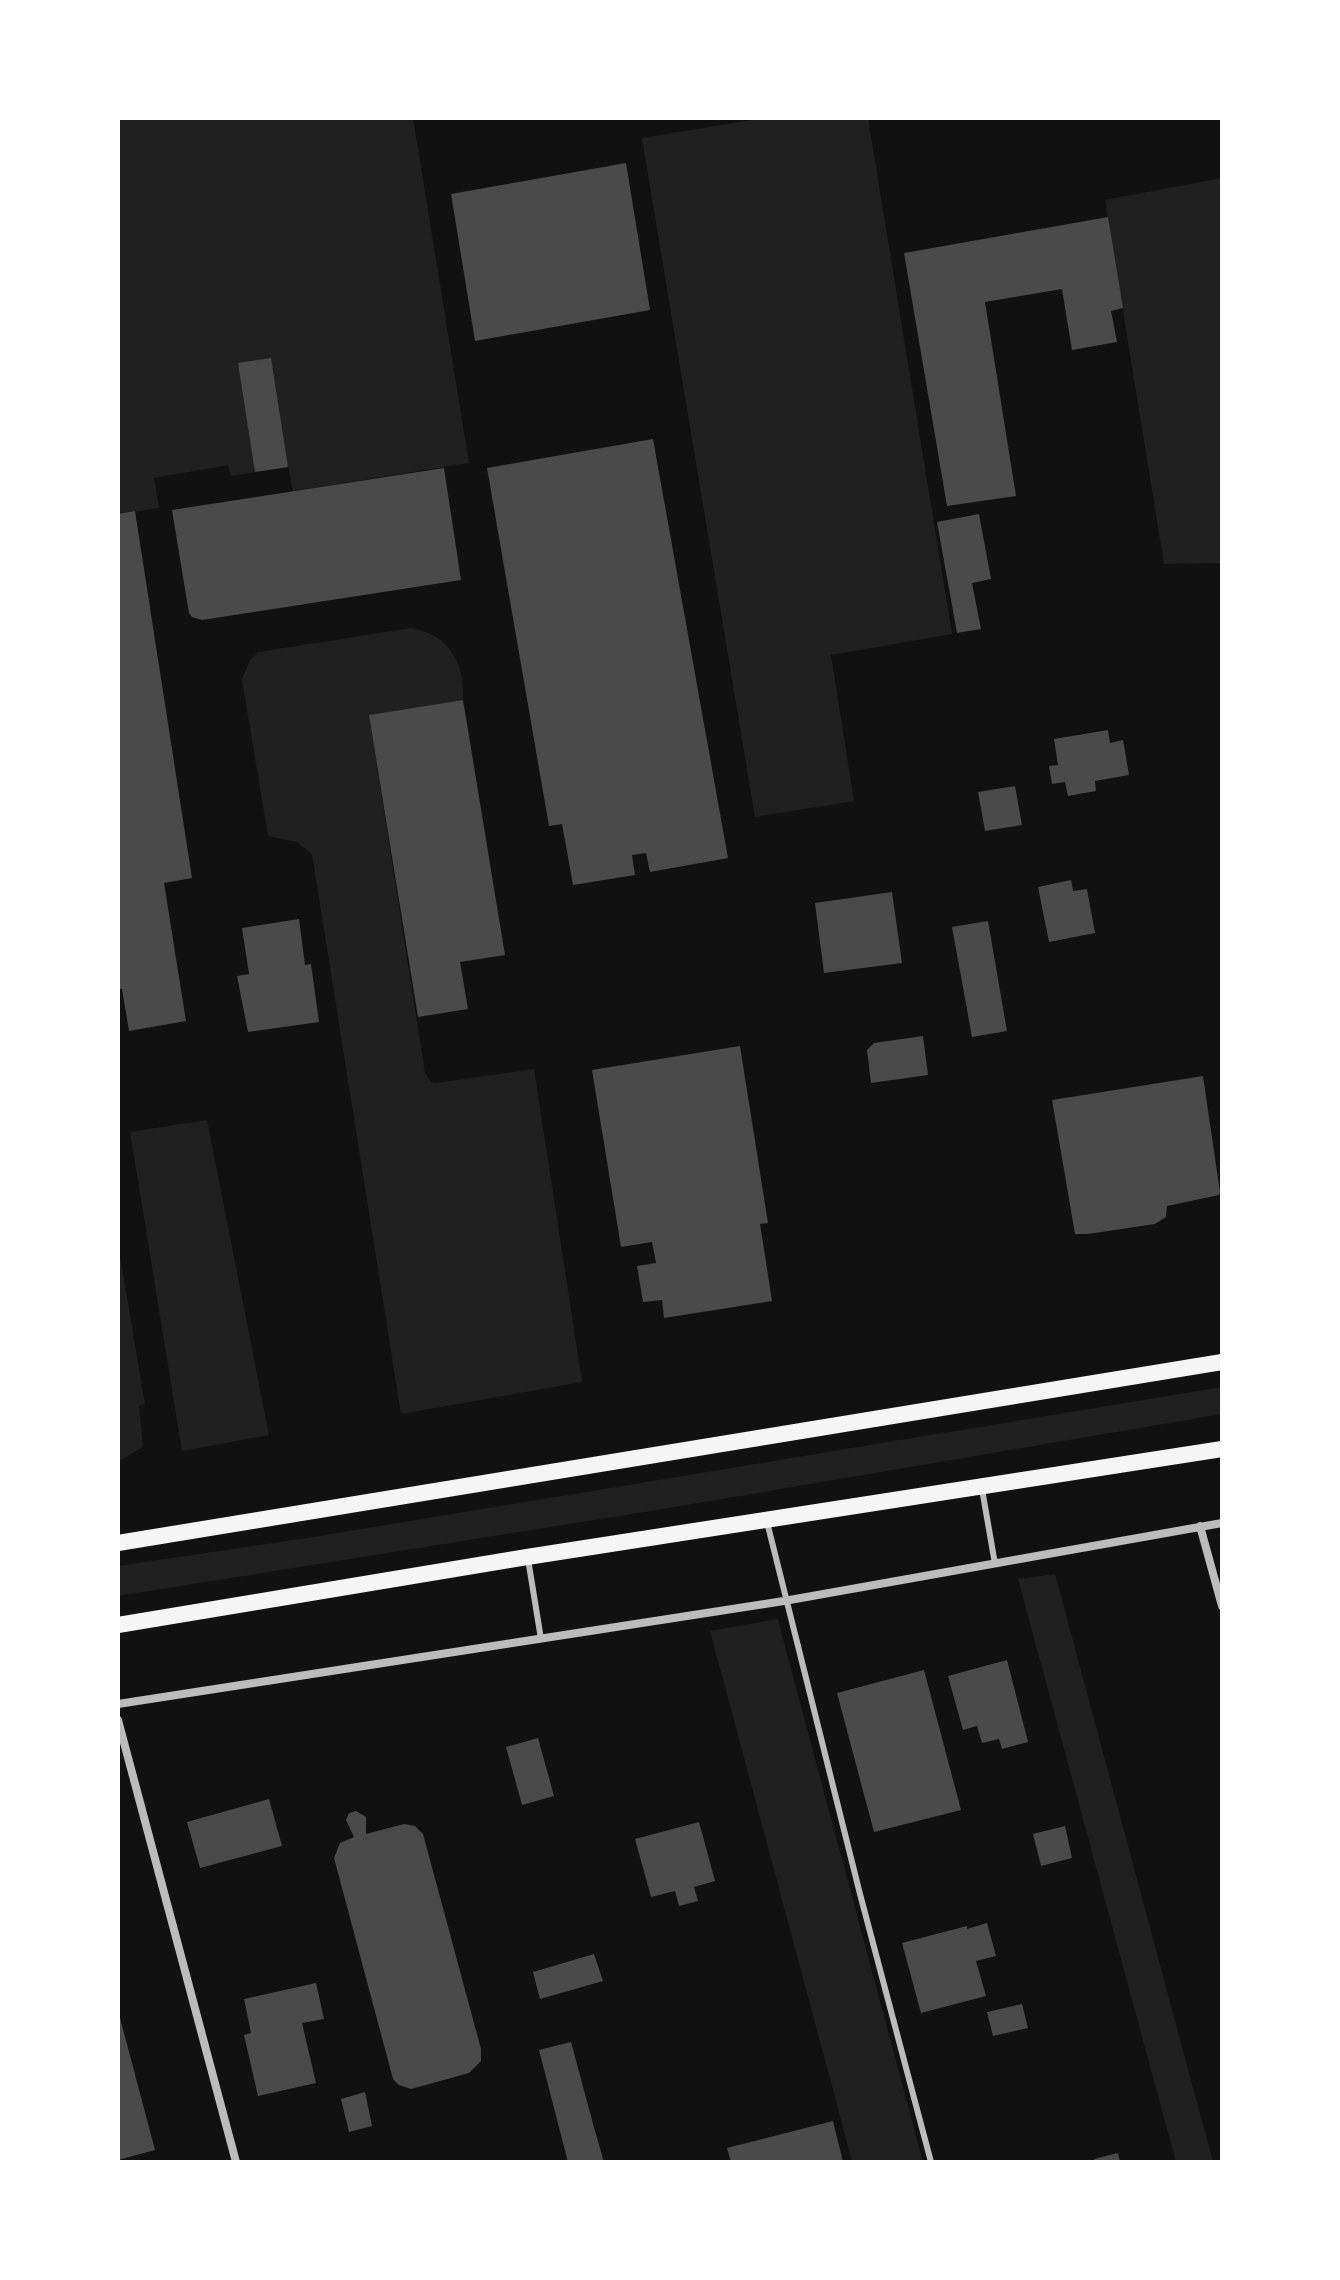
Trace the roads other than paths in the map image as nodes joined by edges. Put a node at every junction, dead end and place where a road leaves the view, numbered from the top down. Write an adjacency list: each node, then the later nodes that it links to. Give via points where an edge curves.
1 (1222, 1362): 7 (main road)
2 (1222, 1449): 3 (main road)
3 (981, 1485): 4 (main road); 9 (lane)
4 (766, 1520): 8 (main road); 10 (lane)
5 (1222, 1523): 6 (street)
6 (1200, 1526): 9 (street); 11 (street)
7 (118, 1543)
8 (527, 1557): 12 (main road); 13 (lane)
9 (995, 1564): 10 (street)
10 (784, 1601): 13 (street); 17 (lane)
11 (1222, 1606)
12 (118, 1625)
13 (541, 1639): 14 (street)
14 (118, 1704)
15 (118, 1720): 16 (street)
16 (236, 2162)
17 (931, 2162)

